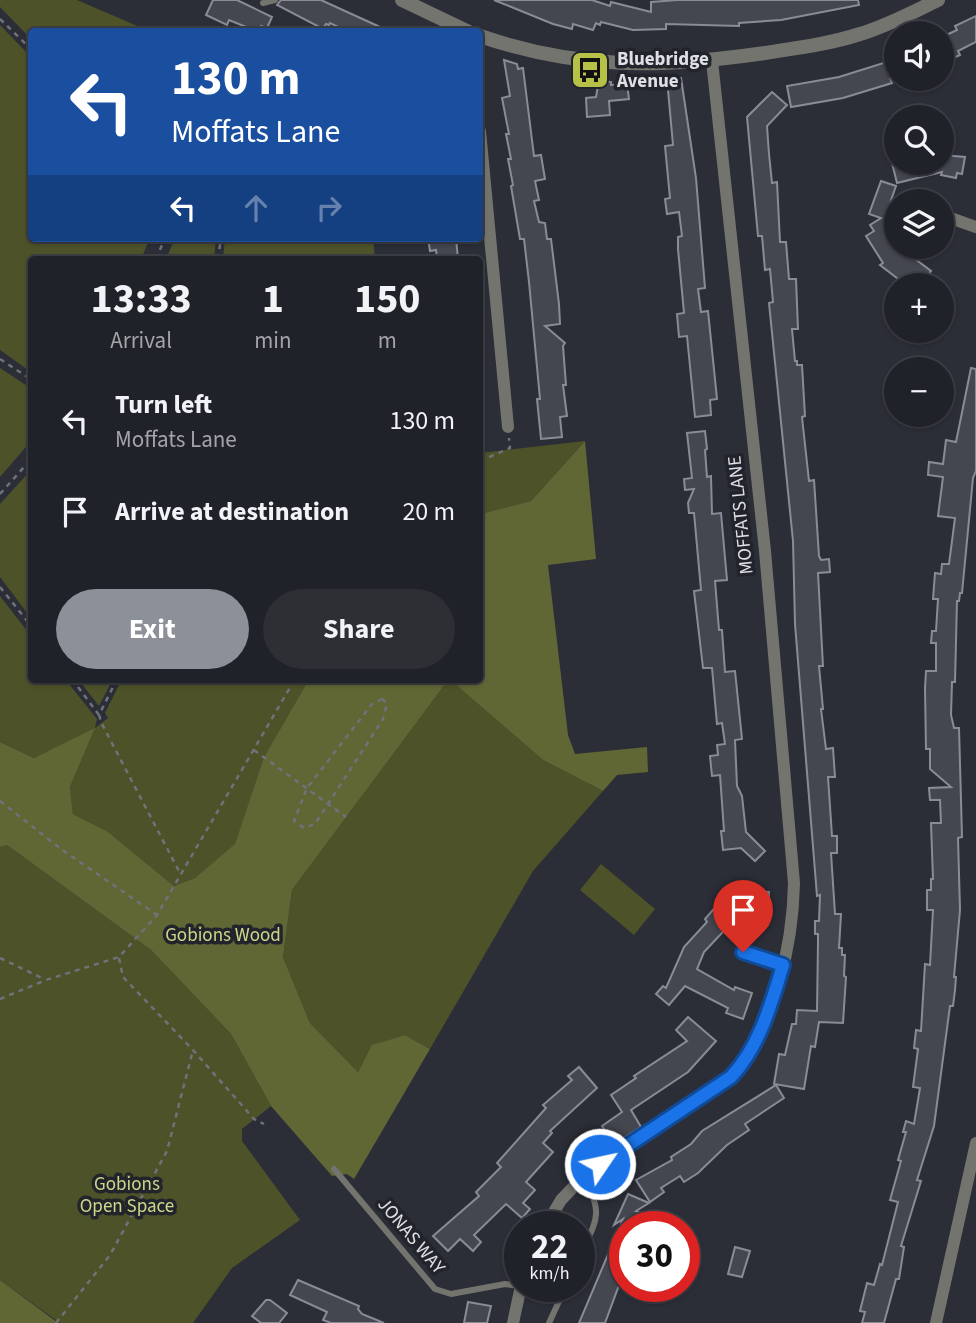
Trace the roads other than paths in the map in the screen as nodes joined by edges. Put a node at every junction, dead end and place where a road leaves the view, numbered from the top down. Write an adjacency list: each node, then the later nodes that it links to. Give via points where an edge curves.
1 (275, 0): 4 (lane)
2 (402, 0): 5 (street)
3 (933, 1): 7 (street, via 860,34 820,45)
4 (262, 2)
5 (460, 28)
6 (483, 37): 7 (street, via 534,52 604,64)
7 (712, 61): 13 (street, MOFFATS LANE, via 765,551 794,883 794,912)
8 (483, 163): 11 (street)
9 (954, 219): 10 (street)
10 (976, 227)
11 (508, 427)
12 (743, 952): 13 (street)
13 (783, 965): 16 (street, MOFFATS LANE, via 757,1040 738,1070)
14 (976, 1143): 24 (street)
15 (334, 1169): 19 (lane, JONAS WAY, via 435,1289 452,1294)
16 (584, 1176): 17 (street, MOFFATS LANE); 18 (lane, via 597,1205)
17 (554, 1211)
18 (595, 1223)
19 (504, 1284)
20 (517, 1302): 22 (street)
21 (559, 1302): 23 (lane)
22 (513, 1323)
23 (549, 1323)
24 (936, 1323)

